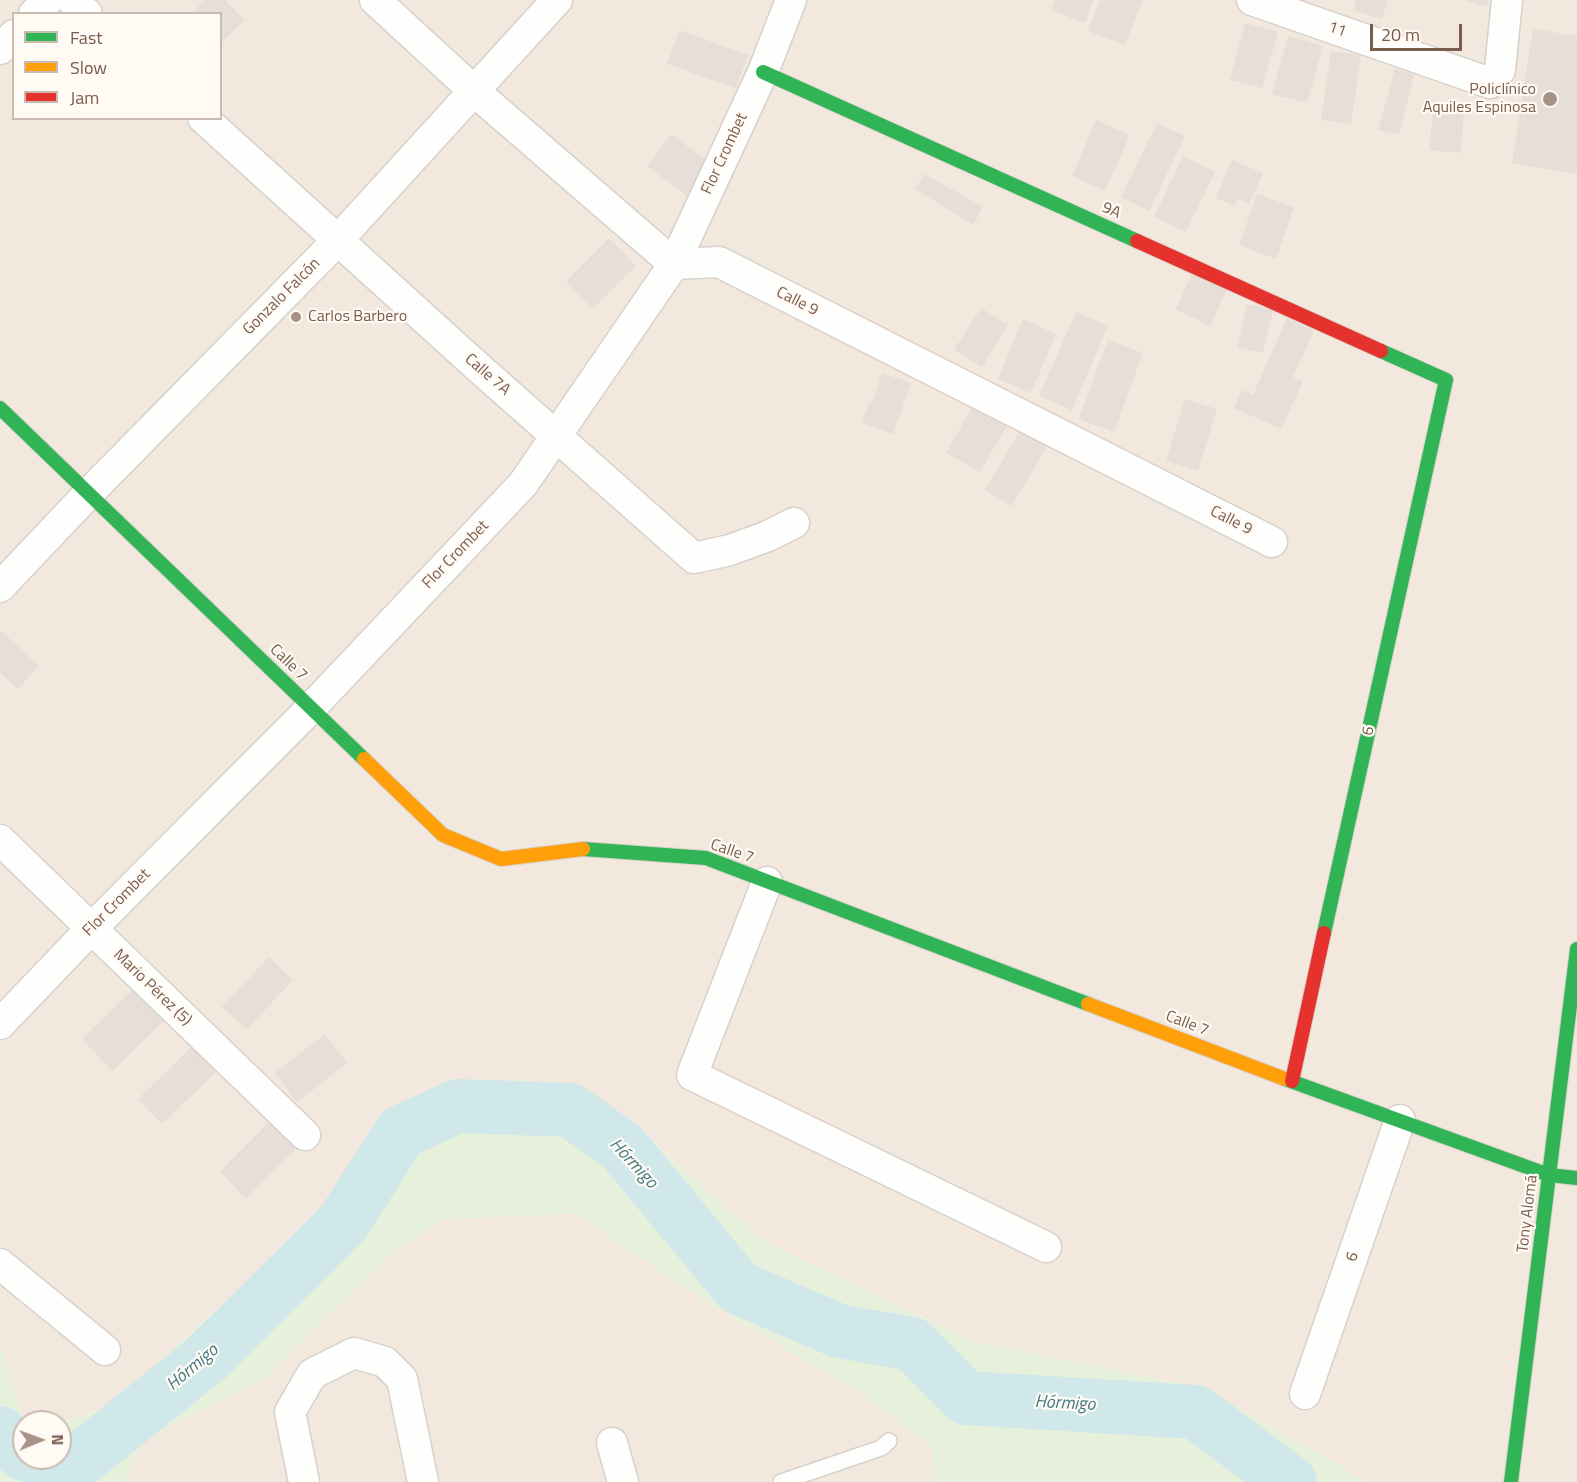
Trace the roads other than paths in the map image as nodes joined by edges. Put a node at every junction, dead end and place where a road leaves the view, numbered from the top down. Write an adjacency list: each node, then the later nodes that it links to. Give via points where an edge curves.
1 (48, 0): 8 (street)
2 (72, 0): 9 (street)
3 (375, 0): 13 (street)
4 (557, 0): 13 (street, Gonzalo Falcón)
5 (791, 0): 12 (street, Flor Crombet)
6 (1252, 0): 7 (street, 11, via 1490,83 1500,70)
7 (1507, 0)
8 (36, 12)
9 (85, 12)
10 (12, 37): 11 (street)
11 (0, 49)
12 (763, 72): 16 (street, Flor Crombet); 17 (street, 9A)
13 (474, 91): 15 (street, Gonzalo Falcón); 16 (street)
14 (205, 120): 15 (street, Calle 7A)
15 (337, 241): 19 (street, Calle 7A); 20 (street, Gonzalo Falcón)
16 (674, 264): 19 (street, Flor Crombet); 22 (street, Calle 9, via 719,262)
17 (1446, 380): 30 (street, 6)
18 (0, 408): 20 (street, Calle 7)
19 (556, 435): 21 (street, Calle 7A, via 694,558 730,550); 24 (street, Flor Crombet, via 524,484)
20 (89, 493): 23 (street, Gonzalo Falcón); 24 (street, Calle 7)
21 (794, 523)
22 (1272, 542)
23 (0, 587)
24 (311, 708): 26 (street, Calle 7, via 443,835 501,860 590,848 706,858); 27 (street, Flor Crombet)
25 (0, 840): 27 (street, Mario Pérez (5))
26 (767, 882): 30 (street, Calle 7); 35 (street, via 692,1075)
27 (91, 929): 29 (street, Flor Crombet); 32 (street, Mario Pérez (5))
28 (1577, 949): 33 (street, Tony Alomá)
29 (0, 1024)
30 (1292, 1081): 31 (street, Calle 7)
31 (1400, 1120): 33 (street, Calle 7); 38 (street, 6)
32 (305, 1135)
33 (1549, 1175): 34 (street, Calle 7); 45 (street, Tony Alomá)
34 (1577, 1178)
35 (1046, 1247)
36 (0, 1264): 37 (street)
37 (105, 1350)
38 (1305, 1394)
39 (889, 1441): 44 (lane, via 881,1448)
40 (612, 1443): 43 (street)
41 (304, 1482): 42 (street, via 290,1412 312,1374 354,1353 385,1362 402,1379)
42 (423, 1482)
43 (623, 1482)
44 (782, 1482)
45 (1510, 1482)

